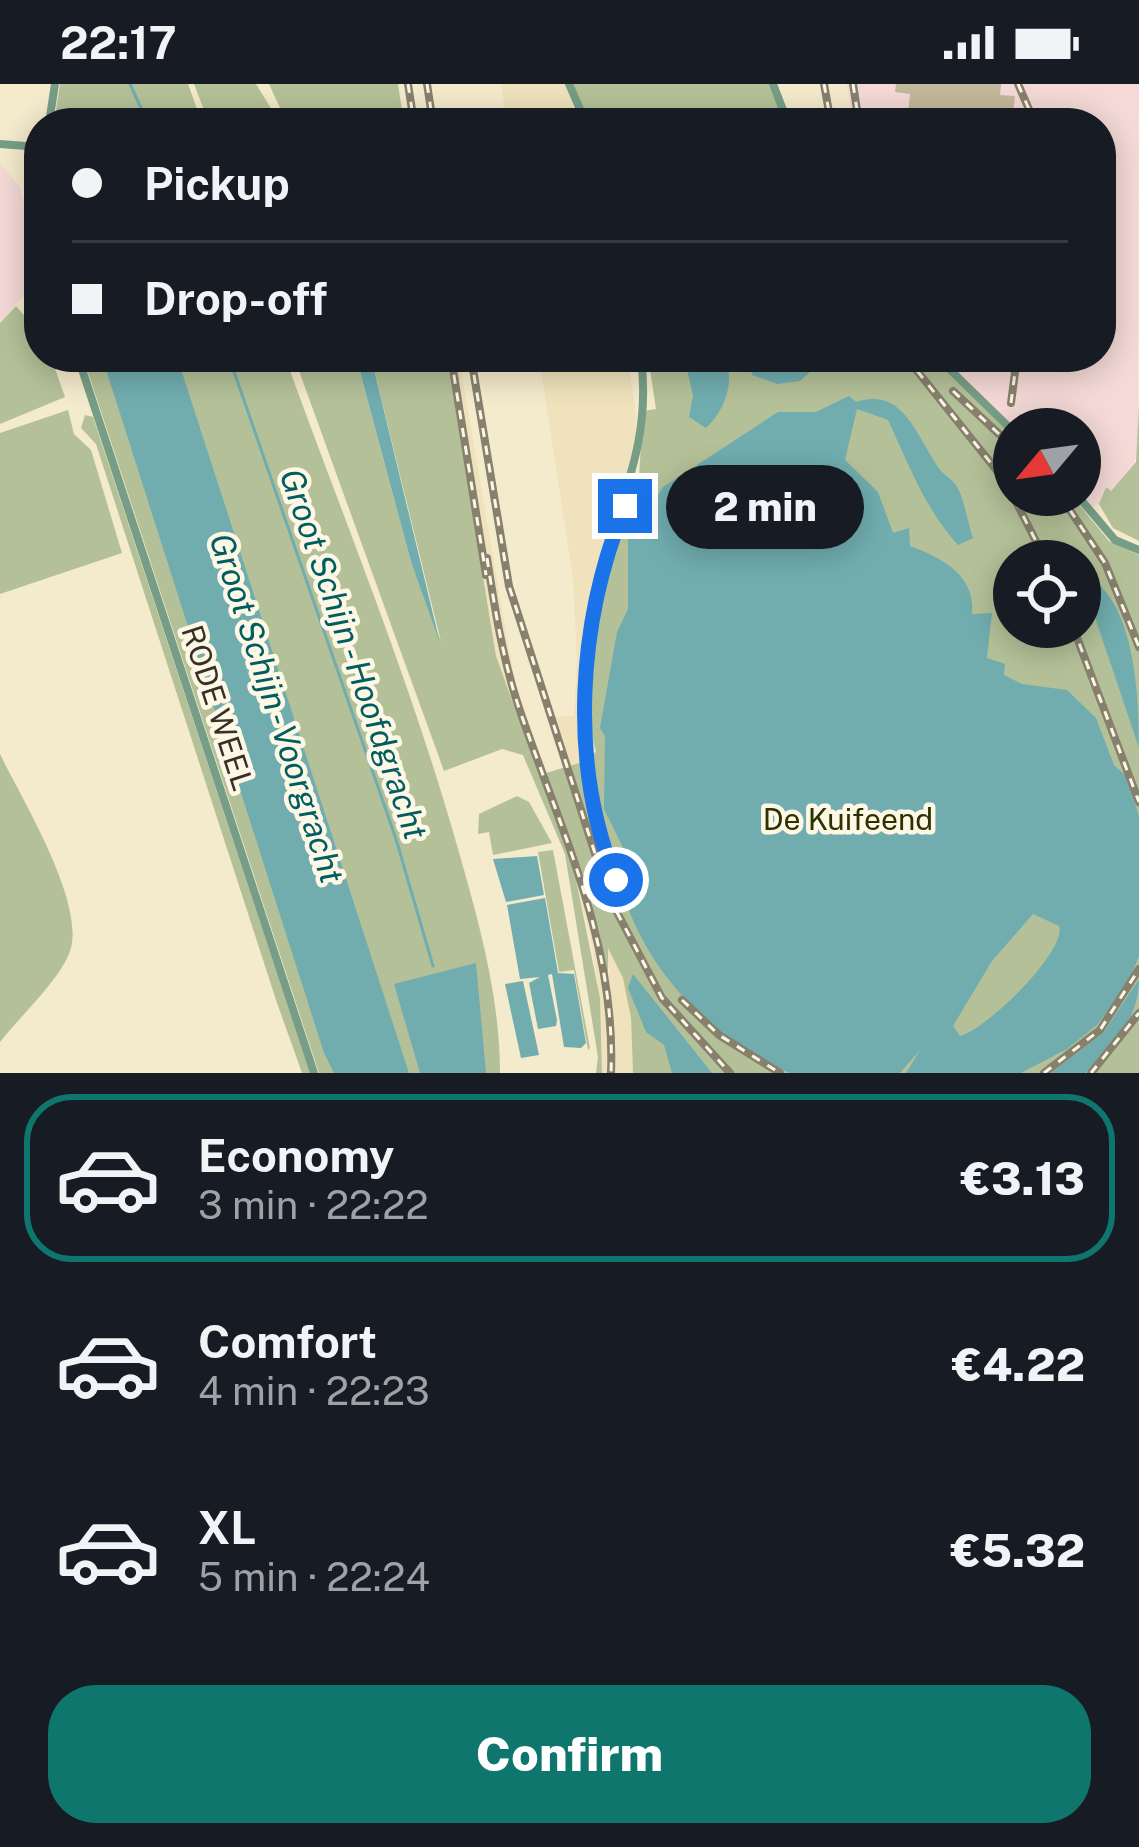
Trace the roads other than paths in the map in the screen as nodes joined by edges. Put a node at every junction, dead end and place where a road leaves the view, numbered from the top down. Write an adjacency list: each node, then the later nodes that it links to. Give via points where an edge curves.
1 (83, 372): 8 (street, RODE WEEL)
2 (643, 372): 7 (street, via 647,402 636,468 600,572 588,646 590,791)
3 (952, 372): 4 (street)
4 (993, 412)
5 (1094, 516): 6 (street, via 1112,538)
6 (1139, 550)
7 (616, 880)
8 (314, 1073)

